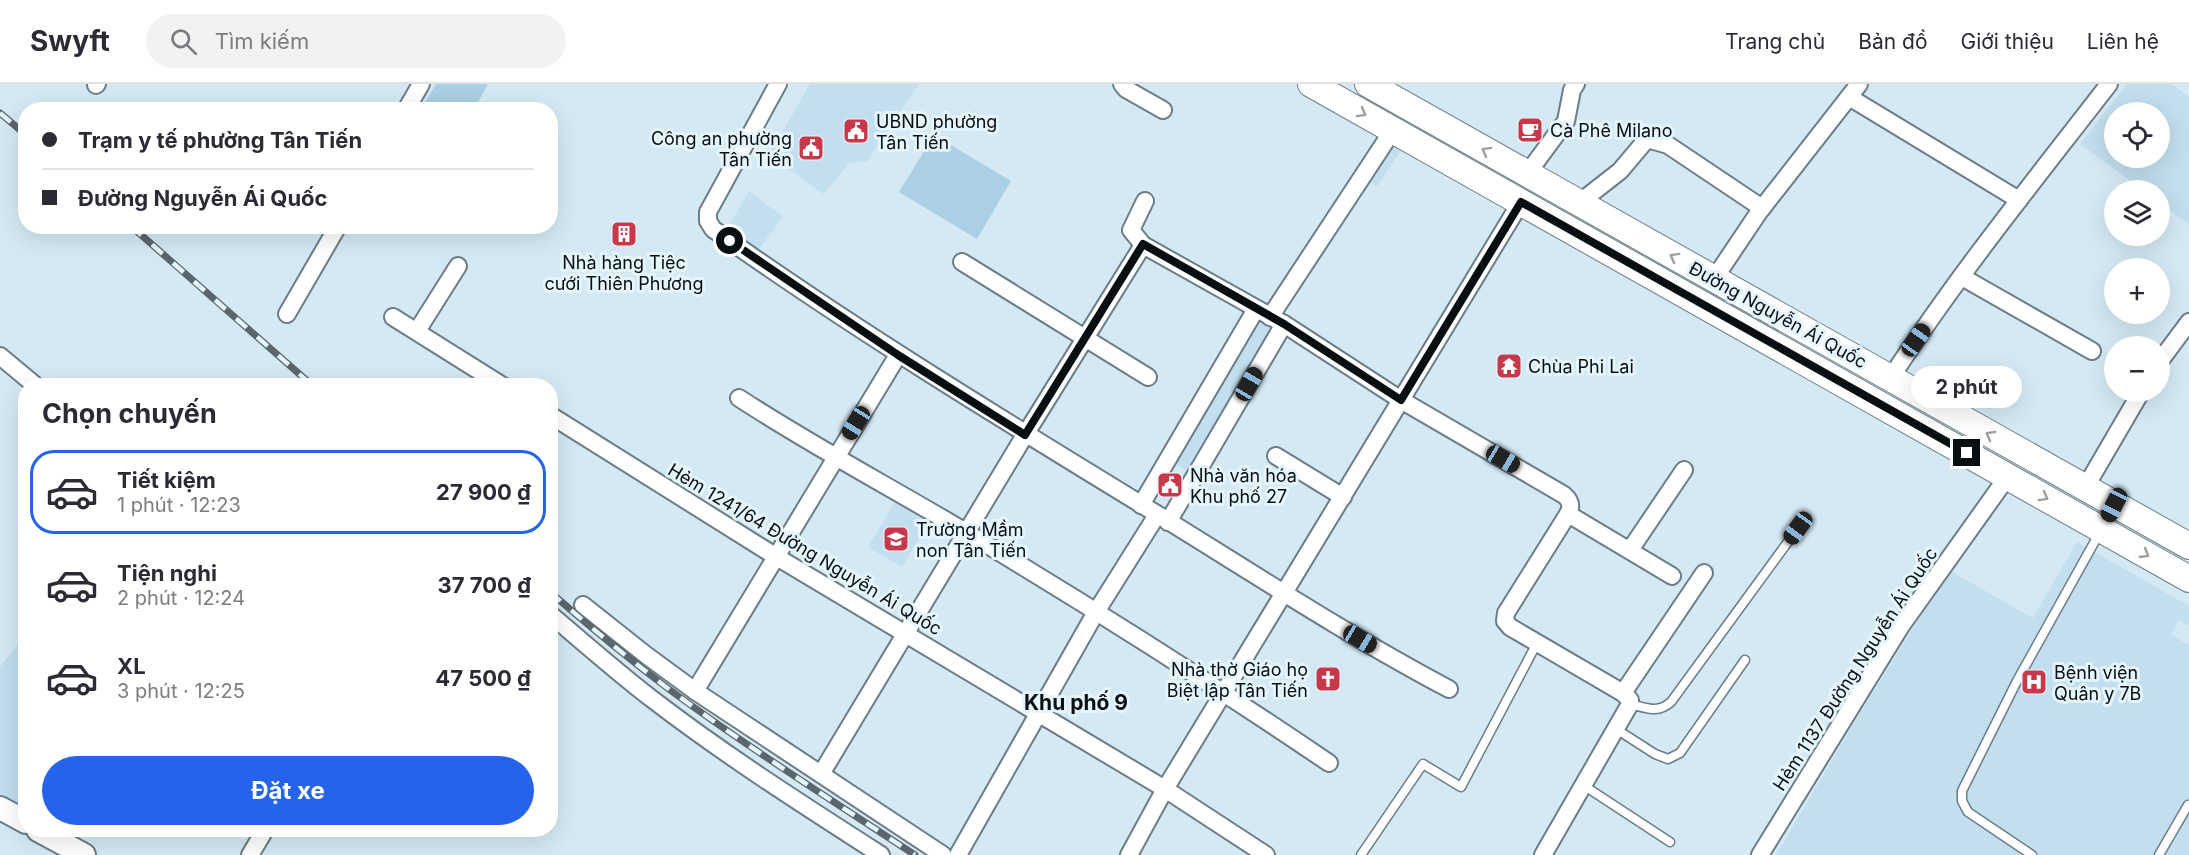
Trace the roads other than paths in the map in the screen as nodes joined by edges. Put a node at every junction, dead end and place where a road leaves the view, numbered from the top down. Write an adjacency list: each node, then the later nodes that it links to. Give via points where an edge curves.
1 (421, 84): 9 (street)
2 (778, 84): 32 (street, via 708,212 708,221 713,229 780,277)
3 (1122, 84): 10 (street)
4 (1311, 84): 11 (main road, Đường Nguyễn Ái Quốc, one-way to 11)
5 (1368, 84): 12 (main road, Đường Nguyễn Ái Quốc, one-way to 5)
6 (1576, 84): 12 (street, via 1566,121)
7 (2109, 84): 13 (street)
8 (1854, 91): 13 (street); 17 (street)
9 (411, 102)
10 (1163, 110)
11 (1393, 130): 15 (main road, Đường Nguyễn Ái Quốc); 26 (street)
12 (1527, 174): 16 (main road, Đường Nguyễn Ái Quốc)
13 (2019, 200): 22 (street)
14 (1145, 201): 19 (street, via 1131,226 1132,233)
15 (1521, 202): 39 (street); 46 (main road, Đường Nguyễn Ái Quốc)
16 (1579, 203): 17 (street, via 1620,171 1647,139 1668,145); 23 (main road, Đường Nguyễn Ái Quốc, one-way to 16)
17 (1762, 208): 23 (street)
18 (333, 234): 24 (street)
19 (1143, 244): 26 (street); 29 (street)
20 (962, 262): 29 (street)
21 (458, 266): 28 (street)
22 (1962, 277): 31 (street); 37 (street)
23 (1714, 279): 37 (main road, Đường Nguyễn Ái Quốc)
24 (287, 314)
25 (393, 317): 28 (street)
26 (1270, 317): 39 (street); 49 (street); 52 (street)
27 (2189, 322): 30 (street)
28 (417, 332): 36 (street)
29 (1086, 339): 34 (street); 42 (street)
30 (2170, 348)
31 (2092, 351)
32 (898, 355): 42 (street); 44 (street)
33 (0, 356): 35 (street)
34 (1148, 377)
35 (26, 378)
36 (490, 378)
37 (1890, 379): 47 (main road, Đường Nguyễn Ái Quốc, one-way to 37)
38 (739, 398): 44 (street)
39 (1401, 400): 48 (street); 51 (street, via 1564,495 1571,503)
40 (2135, 402): 47 (street)
41 (558, 420): 58 (street, Hẻm 1241/64 Đường Nguyễn Ái Quốc)
42 (1025, 435): 49 (street); 55 (street)
43 (1276, 456): 48 (street)
44 (835, 458): 55 (street); 58 (street)
45 (1684, 470): 57 (street)
46 (2008, 476): 54 (main road, Đường Nguyễn Ái Quốc, one-way to 54); 94 (street, Hẻm 1137 Đường Nguyễn Ái Quốc, via 1901,626)
47 (2085, 488): 50 (main road, Đường Nguyễn Ái Quốc)
48 (1343, 497): 62 (street)
49 (1141, 505): 52 (street)
50 (2114, 505): 54 (main road); 56 (main road, Đường Nguyễn Ái Quốc)
51 (1568, 514): 57 (street); 67 (street, via 1505,617 1510,627)
52 (1162, 518): 62 (street); 64 (street)
53 (1798, 528): 72 (lane, via 1664,709 1655,710)
54 (2102, 529): 61 (main road, Đường Nguyễn Ái Quốc, one-way to 61); 95 (lane, via 2017,681 1962,791 1968,812)
55 (968, 533): 64 (street); 66 (street)
56 (2189, 546)
57 (1630, 550): 60 (street)
58 (775, 556): 66 (street, Hẻm 1241/64 Đường Nguyễn Ái Quốc); 70 (street)
59 (1704, 573): 72 (street)
60 (1672, 576)
61 (2189, 579)
62 (1284, 593): 69 (street); 71 (street)
63 (583, 605): 70 (street)
64 (1096, 612): 71 (street); 73 (street)
65 (558, 621): 87 (street, via 666,709 760,777)
66 (906, 634): 73 (street, Hẻm 1241/64 Đường Nguyễn Ái Quốc); 76 (street)
67 (1537, 643): 72 (street); 92 (lane, via 1461,787 1423,764)
68 (1745, 660): 74 (lane, via 1675,757 1668,759)
69 (1449, 689)
70 (695, 691): 76 (street)
71 (1225, 692): 75 (street); 78 (street)
72 (1627, 699): 74 (street)
73 (1040, 713): 78 (street, Hẻm 1241/64 Đường Nguyễn Ái Quốc); 89 (street)
74 (1616, 729): 77 (street)
75 (1329, 763)
76 (821, 774): 88 (street)
77 (1583, 785): 84 (lane); 93 (street)
78 (1165, 789): 90 (street); 91 (street, Hẻm 1241/64 Đường Nguyễn Ái Quốc)
79 (2188, 804): 96 (lane)
80 (0, 808): 81 (main road)
81 (18, 817)
82 (53, 837): 85 (main road)
83 (261, 837): 86 (street)
84 (1670, 842)
85 (84, 855)
86 (250, 855)
87 (881, 855)
88 (942, 855)
89 (958, 855)
90 (1129, 855)
91 (1266, 855)
92 (1361, 855)
93 (1543, 855)
94 (1760, 855)
95 (2032, 855)
96 (2159, 855)

